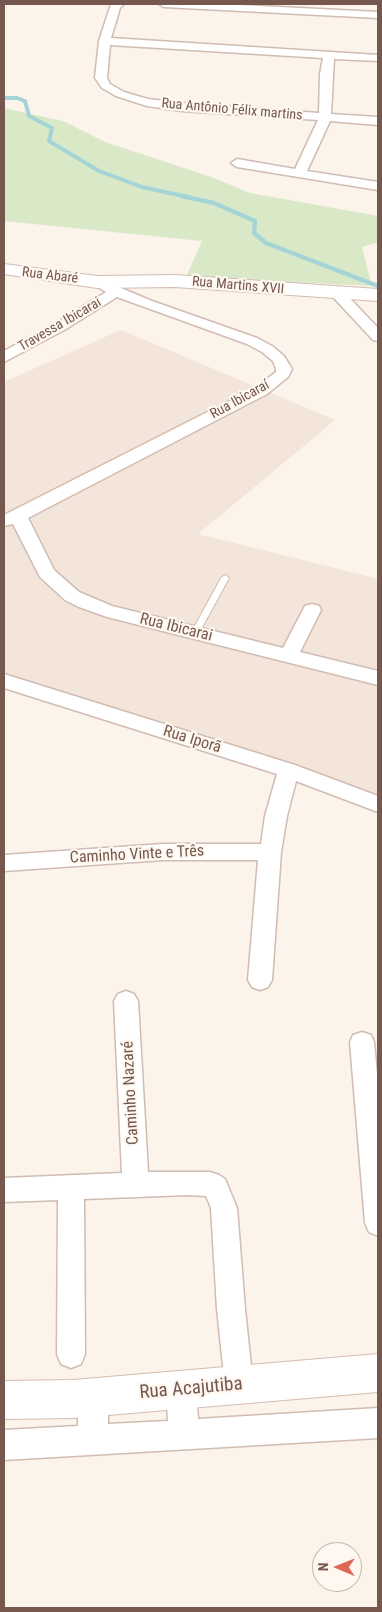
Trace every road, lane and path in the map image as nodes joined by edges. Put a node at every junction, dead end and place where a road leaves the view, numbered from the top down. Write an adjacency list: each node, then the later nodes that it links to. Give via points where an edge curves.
1 (119, 4): 5 (street, via 115,6)
2 (164, 4): 3 (street)
3 (258, 6): 4 (street)
4 (378, 15)
5 (105, 41): 6 (street); 8 (street, Rua Antônio Félix martins, via 101,78 106,86 120,94 182,107)
6 (329, 55): 7 (street); 8 (street)
7 (378, 58)
8 (325, 118): 9 (street, Rua Antônio Félix martins); 11 (street)
9 (378, 121)
10 (237, 163): 11 (street)
11 (299, 173): 12 (street)
12 (378, 186)
13 (4, 269): 14 (street, Rua Abaré)
14 (97, 282): 15 (street, Rua Ibicaraí); 16 (street, Rua Martins XVII, via 175,281)
15 (116, 292): 19 (street, Travessa Ibicarai); 20 (street, Rua Ibicaraí, via 252,340 279,359 283,374 230,407)
16 (338, 294): 17 (street, Rua Martins XVII); 18 (street)
17 (374, 295)
18 (378, 337)
19 (4, 357)
20 (11, 519): 23 (street, Rua Ibicarai, via 46,574 72,596 108,611)
21 (225, 578): 23 (lane)
22 (312, 610): 24 (street)
23 (195, 633): 24 (street, Rua Ibicarai)
24 (288, 656): 25 (street, Rua Ibicarai)
25 (378, 678)
26 (4, 681): 27 (street, Rua Iporã)
27 (288, 770): 28 (street, Rua Iporã); 29 (street)
28 (378, 804)
29 (270, 852): 30 (street, Caminho Vinte e Três, via 164,852); 31 (street)
30 (4, 863)
31 (260, 980)
32 (126, 1001): 35 (street, Caminho Nazaré)
33 (362, 1042): 34 (street)
34 (376, 1174): 38 (street)
35 (136, 1185): 36 (street); 41 (street, via 210,1184 216,1188 224,1208)
36 (71, 1188): 37 (street); 39 (street)
37 (4, 1190)
38 (378, 1223)
39 (71, 1354)
40 (378, 1372): 41 (street, Rua Acajutiba)
41 (240, 1385): 42 (street, Rua Acajutiba)
42 (181, 1391): 43 (street, Rua Acajutiba); 46 (street)
43 (93, 1397): 44 (street, Rua Acajutiba); 47 (street)
44 (4, 1400)
45 (378, 1423): 46 (street)
46 (184, 1435): 47 (street)
47 (94, 1440): 48 (street)
48 (4, 1445)

